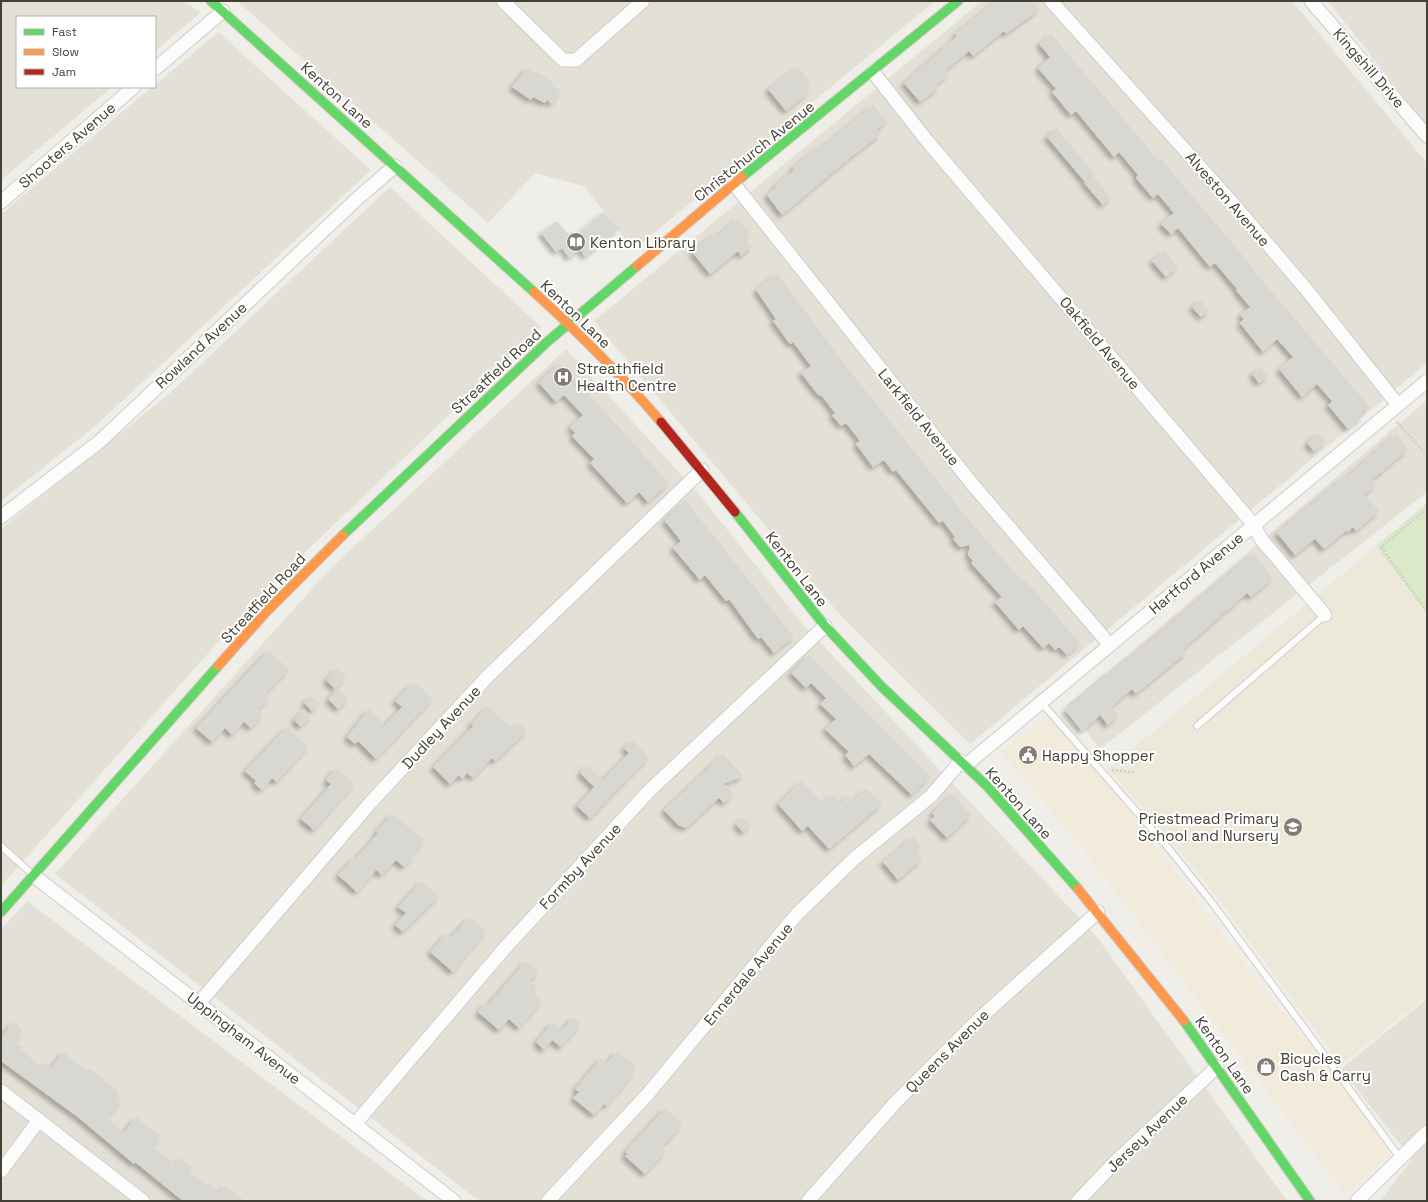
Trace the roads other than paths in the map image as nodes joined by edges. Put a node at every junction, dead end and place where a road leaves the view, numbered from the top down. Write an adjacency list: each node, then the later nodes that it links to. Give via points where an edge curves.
1 (211, 1): 7 (street, Kenton Lane)
2 (503, 1): 3 (street, via 562,60 576,60)
3 (643, 1)
4 (958, 1): 9 (street, Christchurch Avenue)
5 (1051, 1): 17 (street, Alveston Avenue, via 1238,209 1306,289)
6 (1310, 1): 11 (street, Kingshill Drive)
7 (223, 11): 8 (street); 12 (street, Kenton Lane)
8 (156, 67)
9 (873, 72): 13 (street, Christchurch Avenue); 20 (street, Oakfield Avenue, via 928,142)
10 (133, 88): 14 (street, Shooters Avenue)
11 (1425, 130)
12 (395, 166): 15 (street, Kenton Lane); 19 (street, Rowland Avenue, via 99,442)
13 (734, 184): 15 (street, Christchurch Avenue); 23 (street, Larkfield Avenue, via 973,485)
14 (1, 202)
15 (568, 323): 18 (street, Kenton Lane, via 640,397); 28 (street, Streatfield Road, via 344,534 267,611)
16 (1427, 380): 17 (street, Hartford Avenue)
17 (1393, 409): 20 (street, Hartford Avenue)
18 (702, 470): 22 (street, Kenton Lane); 31 (street, Dudley Avenue, via 488,676 371,802)
19 (1, 517)
20 (1254, 525): 21 (street, Oakfield Avenue, via 1261,539); 23 (street, Hartford Avenue)
21 (1325, 615): 25 (lane)
22 (825, 626): 26 (street, Kenton Lane, via 882,686); 35 (street, Formby Avenue, via 649,791 504,949)
23 (1110, 645): 24 (street, Hartford Avenue)
24 (1040, 701): 26 (street, Hartford Avenue); 37 (lane, via 1165,844 1213,904)
25 (1198, 726)
26 (963, 763): 30 (street, Kenton Lane); 41 (street, Ennerdale Avenue, via 932,796 855,858 797,914 647,1095)
27 (1, 846): 28 (lane)
28 (34, 876): 29 (street, Streatfield Road); 31 (street, Uppingham Avenue)
29 (1, 912)
30 (1098, 912): 32 (street, Kenton Lane); 42 (street, Queens Avenue, via 981,1017 895,1103)
31 (199, 1003): 35 (street, Uppingham Avenue)
32 (1217, 1067): 43 (street, Jersey Avenue, via 1115,1162); 44 (street, Kenton Lane)
33 (1, 1091): 34 (street)
34 (38, 1120): 38 (street); 39 (street)
35 (355, 1124): 40 (street, Uppingham Avenue)
36 (1427, 1132): 37 (street)
37 (1400, 1158): 45 (street)
38 (1, 1171)
39 (143, 1201)
40 (454, 1201)
41 (548, 1201)
42 (808, 1201)
43 (1078, 1201)
44 (1310, 1201)
45 (1357, 1201)

